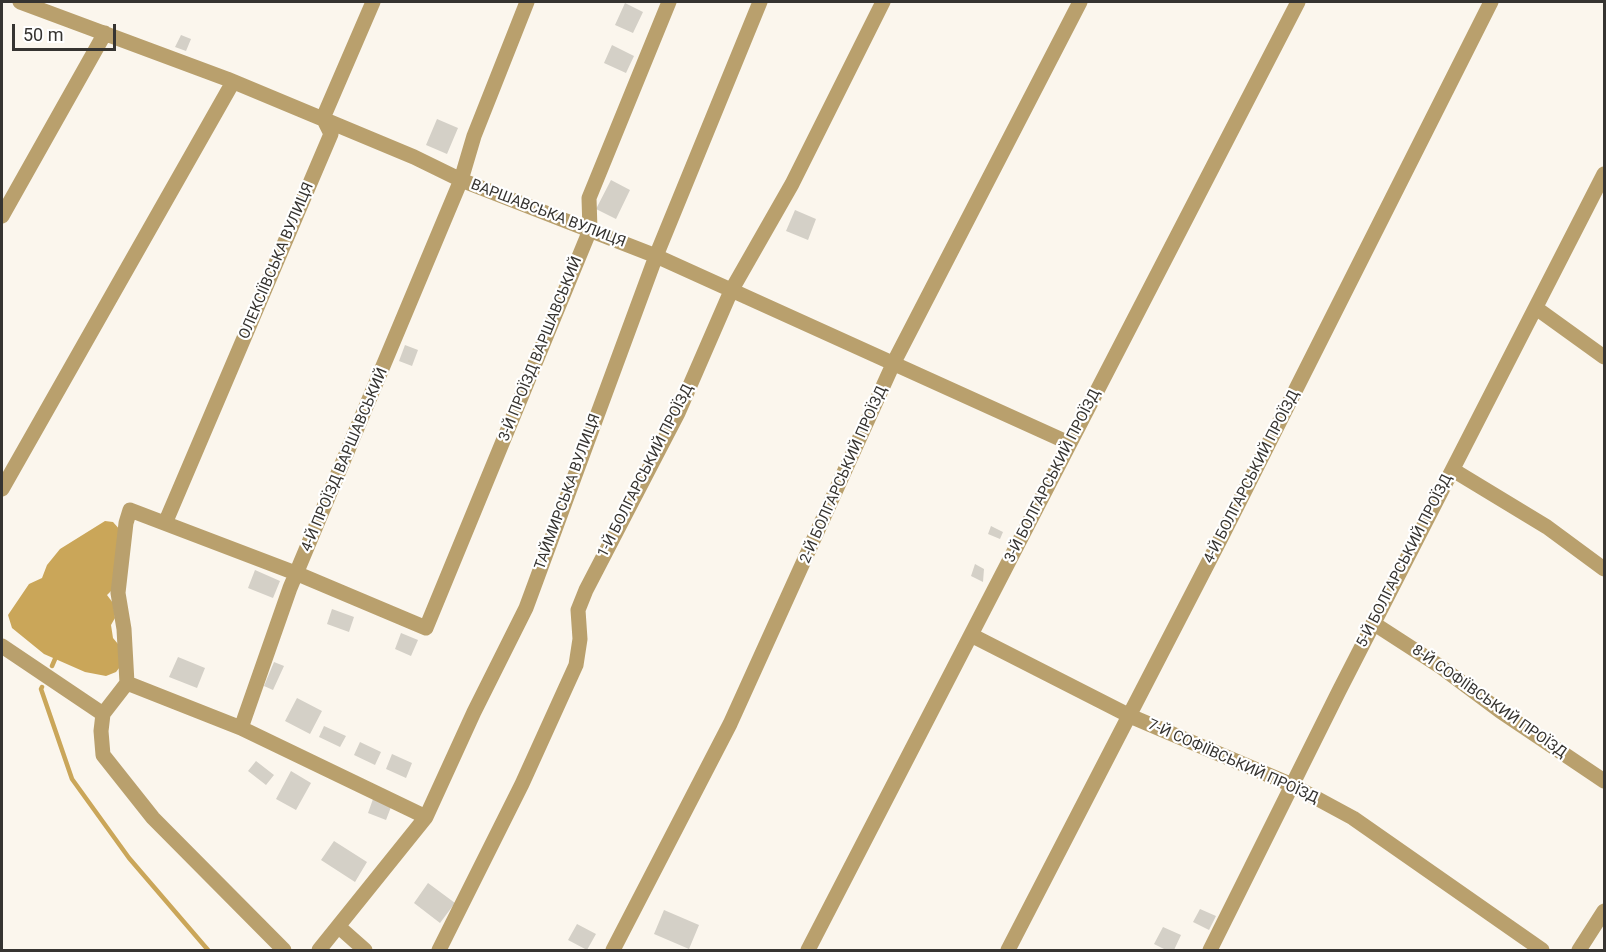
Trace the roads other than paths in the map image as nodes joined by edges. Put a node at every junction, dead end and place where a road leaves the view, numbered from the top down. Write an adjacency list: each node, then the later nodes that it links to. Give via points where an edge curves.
1 (20, 2): 10 (street, ВАРШАВСЬКА ВУЛИЦЯ)
2 (373, 2): 12 (street)
3 (527, 2): 14 (street, 4-Й ПРОЇЗД ВАРШАВСЬКИЙ)
4 (669, 2): 16 (street, 3-Й ПРОЇЗД ВАРШАВСЬКИЙ, via 589,198)
5 (760, 2): 17 (street, ТАЙМИРСЬКА ВУЛИЦЯ)
6 (883, 2): 18 (street, 1-Й БОЛГАРСЬКИЙ ПРОЇЗД, via 792,184)
7 (1080, 2): 21 (street, 2-Й БОЛГАРСЬКИЙ ПРОЇЗД)
8 (1298, 2): 22 (street, 3-Й БОЛГАРСЬКИЙ ПРОЇЗД)
9 (1491, 2): 33 (street, 4-Й БОЛГАРСЬКИЙ ПРОЇЗД)
10 (105, 33): 11 (street, ВАРШАВСЬКА ВУЛИЦЯ); 15 (street)
11 (232, 82): 12 (street, ВАРШАВСЬКА ВУЛИЦЯ); 24 (street)
12 (323, 118): 14 (street, ВАРШАВСЬКА ВУЛИЦЯ); 25 (street, ОЛЕКСІЇВСЬКА ВУЛИЦЯ, via 331,134)
13 (1605, 174): 19 (street, 5-Й БОЛГАРСЬКИЙ ПРОЇЗД)
14 (460, 180): 16 (street, ВАРШАВСЬКА ВУЛИЦЯ); 27 (street, 4-Й ПРОЇЗД ВАРШАВСЬКИЙ)
15 (2, 216)
16 (590, 230): 17 (street, ВАРШАВСЬКА ВУЛИЦЯ); 27 (street, 3-Й ПРОЇЗД ВАРШАВСЬКИЙ, via 426,628)
17 (656, 256): 18 (street, ВАРШАВСЬКА ВУЛИЦЯ); 37 (street, ТАЙМИРСЬКА ВУЛИЦЯ, via 526,608)
18 (731, 291): 21 (street, ВАРШАВСЬКА ВУЛИЦЯ); 44 (street, 1-Й БОЛГАРСЬКИЙ ПРОЇЗД, via 678,413 586,590 578,610 580,639 576,665)
19 (1536, 308): 20 (street); 23 (street, 5-Й БОЛГАРСЬКИЙ ПРОЇЗД)
20 (1605, 357)
21 (894, 362): 22 (street, ВАРШАВСЬКА ВУЛИЦЯ); 45 (street, 2-Й БОЛГАРСЬКИЙ ПРОЇЗД, via 735,713)
22 (1069, 443): 29 (street, 3-Й БОЛГАРСЬКИЙ ПРОЇЗД)
23 (1452, 470): 26 (street, via 1546,527); 28 (street, 5-Й БОЛГАРСЬКИЙ ПРОЇЗД)
24 (2, 489)
25 (166, 521): 27 (street); 31 (street, via 130,510 126,522 118,593)
26 (1605, 569)
27 (298, 574): 34 (street, 4-Й ПРОЇЗД ВАРШАВСЬКИЙ)
28 (1373, 623): 35 (street, 8-Й СОФІЇВСЬКИЙ ПРОЇЗД); 36 (street, 5-Й БОЛГАРСЬКИЙ ПРОЇЗД)
29 (971, 635): 33 (street, 7-Й СОФІЇВСЬКИЙ ПРОЇЗД); 46 (street, 3-Й БОЛГАРСЬКИЙ ПРОЇЗД)
30 (2, 646): 32 (street)
31 (127, 683): 32 (street); 34 (street)
32 (103, 714): 41 (street, via 103,754 153,818)
33 (1131, 716): 36 (street, 7-Й СОФІЇВСЬКИЙ ПРОЇЗД); 47 (street, 4-Й БОЛГАРСЬКИЙ ПРОЇЗД)
34 (241, 728): 37 (street)
35 (1605, 781)
36 (1292, 785): 40 (street, 5-Й БОЛГАРСЬКИЙ ПРОЇЗД); 48 (street, 7-Й СОФІЇВСЬКИЙ ПРОЇЗД, via 1353,818)
37 (426, 817): 39 (street, ТАЙМИРСЬКА ВУЛИЦЯ)
38 (1605, 911): 49 (street)
39 (339, 927): 42 (street, ТАЙМИРСЬКА ВУЛИЦЯ); 43 (street)
40 (1212, 950)
41 (284, 951)
42 (319, 951)
43 (365, 951)
44 (439, 951)
45 (613, 951)
46 (808, 951)
47 (1008, 951)
48 (1542, 951)
49 (1579, 951)

